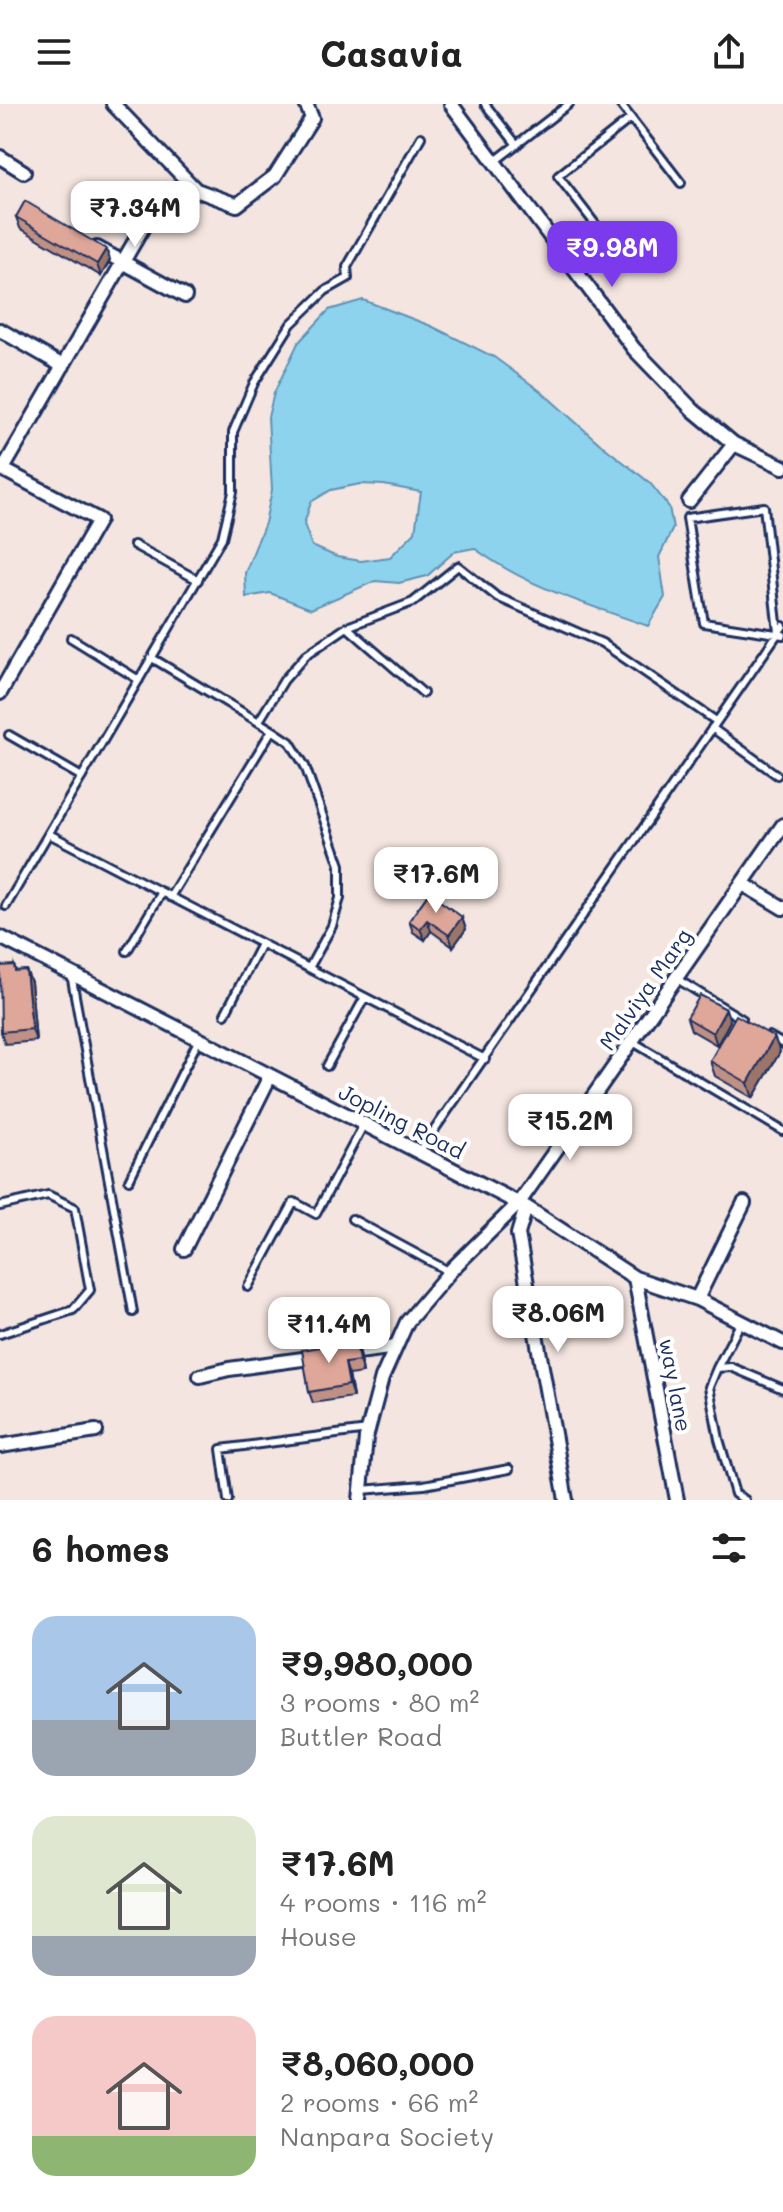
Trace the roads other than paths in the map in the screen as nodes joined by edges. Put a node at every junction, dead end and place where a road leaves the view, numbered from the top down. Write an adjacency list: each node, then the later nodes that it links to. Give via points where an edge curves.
1 (113, 104): 2 (street, via 196,190 237,205 275,176 312,118)
2 (306, 104)
3 (451, 104): 11 (street)
4 (485, 104): 9 (lane)
5 (569, 104): 9 (lane)
6 (620, 104): 7 (lane)
7 (631, 118): 13 (lane); 15 (lane, via 558,176)
8 (421, 137): 26 (lane, via 347,267 348,278 325,291 291,324 254,383 233,432 233,492 222,538)
9 (517, 145): 11 (lane)
10 (0, 157): 12 (street)
11 (494, 162): 21 (street, via 634,349)
12 (24, 172)
13 (681, 183)
14 (146, 222): 17 (street)
15 (606, 238)
16 (82, 239): 17 (street)
17 (122, 264): 18 (street); 20 (street)
18 (185, 296)
19 (0, 330): 20 (street)
20 (63, 366): 23 (street)
21 (734, 444): 22 (street); 24 (street)
22 (783, 467)
23 (2, 468): 32 (street, via 99,520)
24 (689, 501)
25 (134, 545): 26 (lane)
26 (198, 580): 30 (lane)
27 (347, 627): 33 (lane); 34 (lane, via 306,655); 35 (lane, via 413,602 458,566 497,597 602,643)
28 (781, 631): 28 (lane, via 704,623 687,518 764,507); 35 (lane)
29 (71, 638): 31 (lane)
30 (152, 658): 31 (lane); 34 (lane)
31 (139, 680): 40 (lane)
32 (0, 693)
33 (423, 693)
34 (259, 721): 37 (lane)
35 (716, 721): 36 (lane)
36 (712, 728): 39 (lane); 61 (lane)
37 (272, 730): 45 (lane); 51 (lane, via 290,742 305,766 340,865 340,898 332,926)
38 (9, 735): 40 (lane)
39 (777, 775)
40 (82, 777): 42 (lane)
41 (783, 825): 43 (street, Malviya Marg)
42 (49, 834): 44 (lane); 46 (lane)
43 (743, 884): 47 (street); 53 (street, Malviya Marg)
44 (162, 892): 45 (lane); 50 (lane)
45 (170, 897): 49 (lane)
46 (6, 906)
47 (783, 908)
48 (0, 937): 52 (street, Jopling Road)
49 (261, 944): 51 (lane); 55 (lane)
50 (127, 951)
51 (309, 968): 54 (lane)
52 (71, 974): 58 (street, Jopling Road); 77 (lane)
53 (677, 979): 56 (lane); 59 (street, Malviya Marg)
54 (365, 997): 61 (lane); 62 (lane)
55 (225, 1014)
56 (743, 1020)
57 (757, 1028): 60 (lane)
58 (199, 1039): 63 (street, Jopling Road); 67 (lane)
59 (633, 1042): 65 (lane); 70 (street, Malviya Marg)
60 (783, 1044)
61 (485, 1059): 66 (lane)
62 (327, 1066)
63 (270, 1076): 64 (street, Jopling Road); 72 (street)
64 (364, 1124): 66 (street, Jopling Road); 75 (lane, via 316,1214 294,1202)
65 (783, 1131)
66 (419, 1152): 70 (street, Jopling Road)
67 (129, 1180)
68 (744, 1203): 76 (street)
69 (0, 1206): 79 (lane, via 48,1195 75,1208 90,1290 73,1310)
70 (522, 1206): 73 (street, Malviya Marg); 74 (street, Jopling Road); 91 (street, via 518,1234)
71 (352, 1219): 73 (lane)
72 (184, 1249)
73 (450, 1272): 81 (street, Malviya Marg, via 407,1322)
74 (635, 1278): 76 (street, Jopling Road); 92 (street, way lane)
75 (248, 1287)
76 (697, 1299): 78 (street, Jopling Road)
77 (133, 1312)
78 (741, 1322): 80 (street, Jopling Road); 82 (lane)
79 (0, 1334)
80 (783, 1343)
81 (396, 1347): 83 (street); 85 (street, Malviya Marg)
82 (717, 1368): 84 (lane, via 731,1367); 93 (lane, via 709,1387 719,1439 735,1494)
83 (200, 1376)
84 (783, 1389)
85 (368, 1430): 89 (street, Malviya Marg); 90 (lane, via 221,1449)
86 (96, 1431): 87 (street)
87 (0, 1446)
88 (509, 1469): 89 (lane)
89 (360, 1495)
90 (228, 1500)
91 (566, 1500)
92 (677, 1500)
93 (745, 1500)

